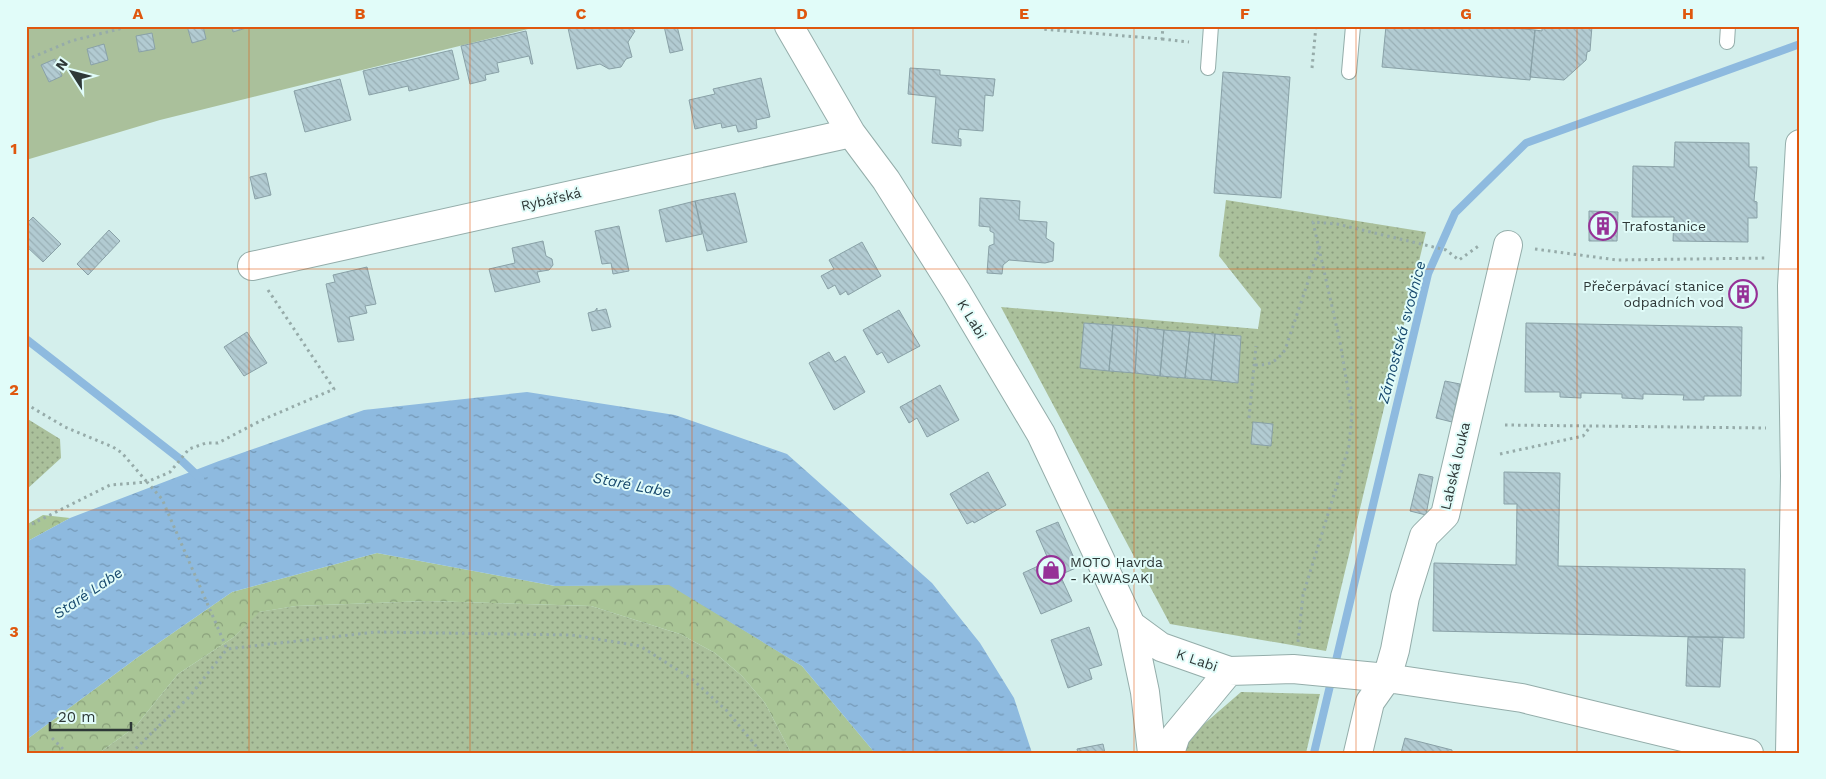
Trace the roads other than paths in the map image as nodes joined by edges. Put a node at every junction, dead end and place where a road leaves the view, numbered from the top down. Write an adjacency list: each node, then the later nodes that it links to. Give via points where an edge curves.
1 (790, 26): 8 (street, K Labi)
2 (1211, 26): 6 (lane)
3 (1353, 26): 7 (lane)
4 (1728, 26): 5 (lane)
5 (1727, 42)
6 (1208, 68)
7 (1349, 72)
8 (851, 133): 11 (street, Rybářská); 14 (street, K Labi, via 886,180 956,291 1040,434)
9 (1800, 144): 12 (street, via 1793,258)
10 (1508, 245): 16 (street, Labská louka, via 1444,515 1424,536 1405,597)
11 (252, 266)
12 (1796, 286): 13 (street, via 1795,429)
13 (1798, 476): 21 (street)
14 (1130, 625): 15 (street, K Labi, via 1161,647); 17 (street, K Labi, via 1145,692)
15 (1229, 671): 16 (street, via 1300,670); 18 (street, K Labi, via 1176,735)
16 (1387, 678): 19 (street, Labská louka, via 1370,702); 20 (street, via 1522,698)
17 (1152, 753)
18 (1170, 753)
19 (1358, 753)
20 (1749, 753)
21 (1790, 753)

